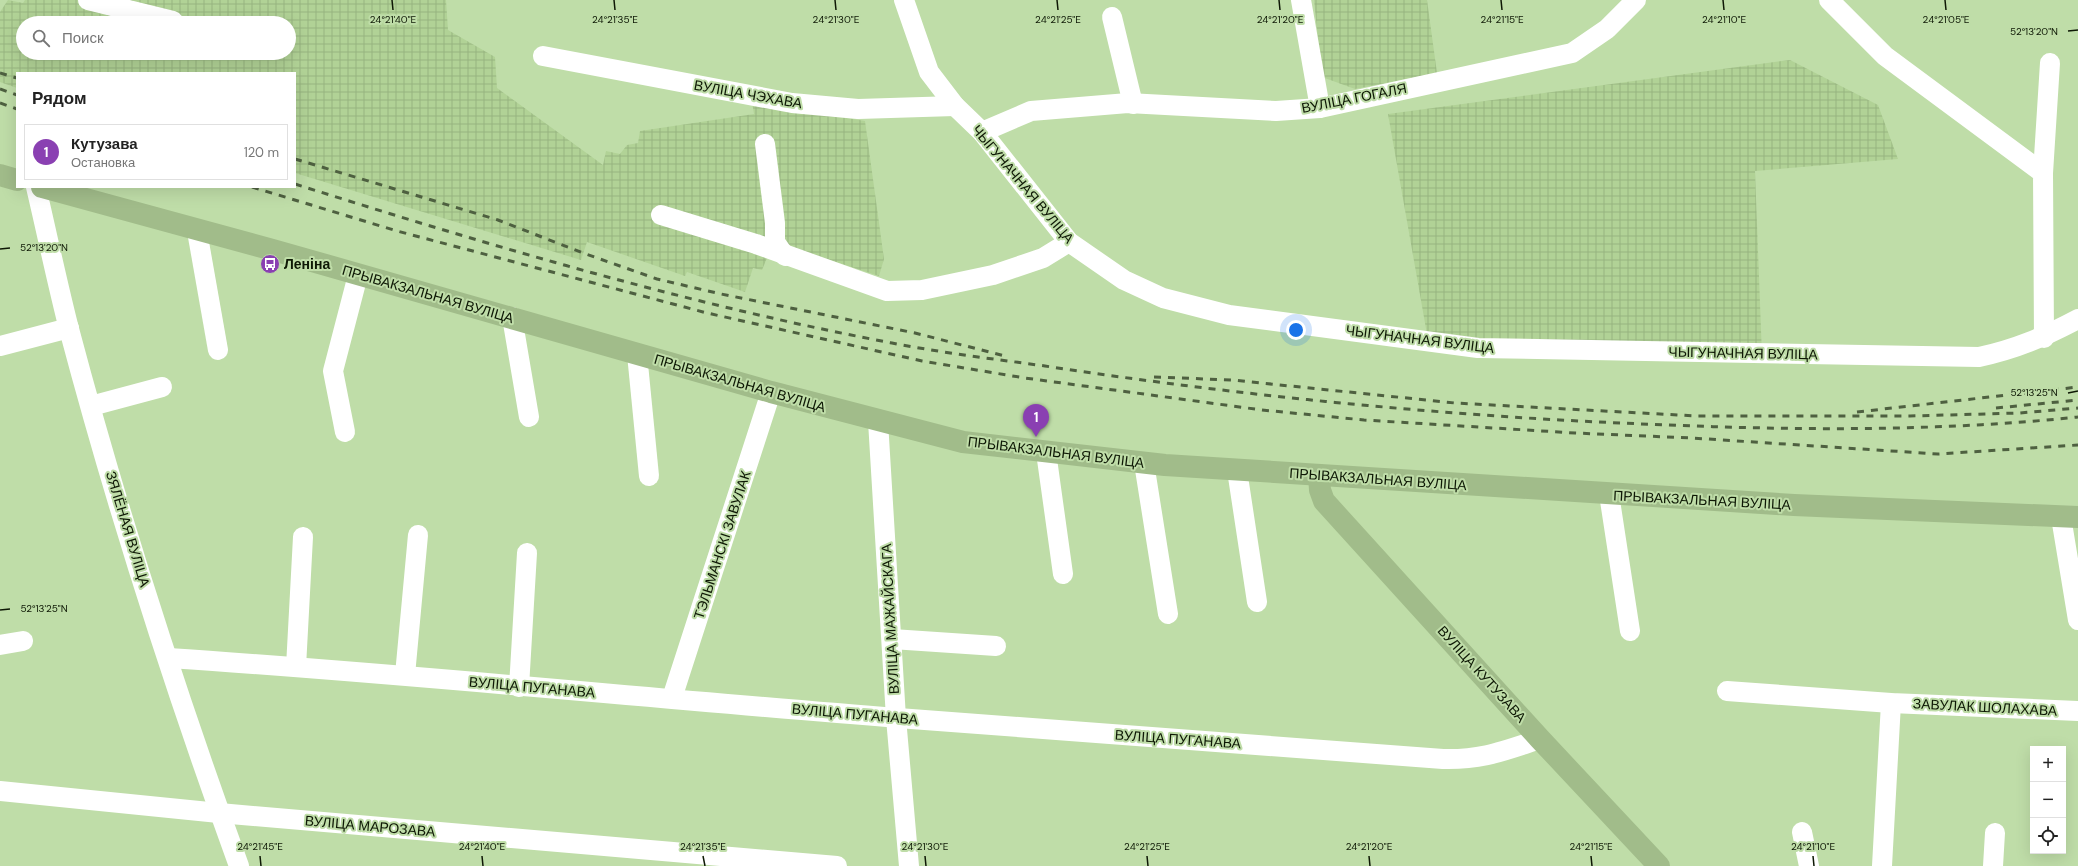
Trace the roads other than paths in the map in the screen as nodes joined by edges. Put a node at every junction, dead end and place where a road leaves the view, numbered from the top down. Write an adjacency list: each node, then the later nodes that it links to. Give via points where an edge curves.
1 (88, 0): 6 (street)
2 (904, 0): 11 (street, ЧЫГУНАЧНАЯ ВУЛІЦА, via 929,72)
3 (1301, 0): 12 (street)
4 (1636, 0): 12 (street, ВУЛІЦА ГОГАЛЯ, via 1607,29 1572,53)
5 (1829, 0): 15 (street, via 1884,56)
6 (153, 16)
7 (1112, 17): 10 (street)
8 (543, 56): 11 (street, ВУЛІЦА ЧЭХАВА, via 792,103 858,110)
9 (2050, 63): 15 (street)
10 (1132, 104): 12 (street, ВУЛІЦА ГОГАЛЯ, via 1276,111); 13 (street, ВУЛІЦА ГОГАЛЯ, via 1031,111)
11 (956, 106): 13 (street, ЧЫГУНАЧНАЯ ВУЛІЦА)
12 (1320, 108)
13 (982, 132): 22 (street, ЧЫГУНАЧНАЯ ВУЛІЦА)
14 (765, 144): 23 (street, via 776,223 775,242)
15 (2043, 173): 28 (street)
16 (0, 175): 17 (main road)
17 (16, 180)
18 (36, 188): 27 (street, ЗЯЛЁНАЯ ВУЛІЦА)
19 (46, 188): 21 (main road, ПРЫВАКЗАЛЬНАЯ ВУЛІЦА)
20 (661, 215): 23 (street, via 756,244)
21 (197, 231): 24 (main road, ПРЫВАКЗАЛЬНАЯ ВУЛІЦА); 30 (street)
22 (1069, 242): 23 (street, via 1043,258 993,275 922,290 887,291); 28 (street, ЧЫГУНАЧНАЯ ВУЛІЦА, via 1124,280 1163,298 1228,314 1478,348 1979,357 2011,350)
23 (785, 256)
24 (358, 275): 25 (main road, ПРЫВАКЗАЛЬНАЯ ВУЛІЦА); 37 (street, via 333,371)
25 (512, 318): 31 (main road, ПРЫВАКЗАЛЬНАЯ ВУЛІЦА); 35 (street)
26 (2078, 319): 28 (street, ЧЫГУНАЧНАЯ ВУЛІЦА)
27 (69, 328): 29 (street); 34 (street, ЗЯЛЁНАЯ ВУЛІЦА)
28 (2044, 338)
29 (0, 346)
30 (218, 350)
31 (637, 354): 33 (main road, ПРЫВАКЗАЛЬНАЯ ВУЛІЦА); 42 (street)
32 (162, 386): 34 (street)
33 (771, 392): 36 (main road, ПРЫВАКЗАЛЬНАЯ ВУЛІЦА); 62 (street, ТЭЛЬМАНСКІ ЗАВУЛАК)
34 (91, 406): 57 (street, ЗЯЛЁНАЯ ВУЛІЦА)
35 (529, 417)
36 (878, 420): 38 (main road, ПРЫВАКЗАЛЬНАЯ ВУЛІЦА, via 963,442); 53 (street, ВУЛІЦА МАЖАЙСКАГА)
37 (345, 432)
38 (1046, 452): 39 (main road, ПРЫВАКЗАЛЬНАЯ ВУЛІЦА); 48 (street)
39 (1144, 463): 40 (main road, ПРЫВАКЗАЛЬНАЯ ВУЛІЦА); 50 (street)
40 (1238, 470): 41 (main road, ПРЫВАКЗАЛЬНАЯ ВУЛІЦА); 49 (street)
41 (1319, 475): 43 (main road, ПРЫВАКЗАЛЬНАЯ ВУЛІЦА); 66 (main road, ВУЛІЦА КУТУЗАВА, via 1324,501)
42 (649, 476)
43 (1609, 494): 44 (main road, ПРЫВАКЗАЛЬНАЯ ВУЛІЦА); 52 (street)
44 (2070, 517): 51 (street)
45 (418, 534): 59 (street)
46 (302, 537): 58 (street)
47 (527, 553): 60 (street)
48 (1063, 574)
49 (1257, 602)
50 (1168, 614)
51 (2078, 620)
52 (1630, 631)
53 (892, 639): 56 (street); 65 (street, ВУЛІЦА МАЖАЙСКАГА)
54 (23, 641): 55 (street)
55 (0, 645)
56 (996, 646)
57 (168, 658): 58 (street, ВУЛІЦА ПУГАНАВА); 68 (street, ЗЯЛЁНАЯ ВУЛІЦА)
58 (296, 667): 59 (street, ВУЛІЦА ПУГАНАВА)
59 (405, 675): 60 (street, ВУЛІЦА ПУГАНАВА)
60 (519, 687): 62 (street, ВУЛІЦА ПУГАНАВА)
61 (1728, 691): 63 (street, ЗАВУЛАК ШОЛАХАВА)
62 (672, 698): 65 (street, ВУЛІЦА ПУГАНАВА)
63 (1891, 703): 64 (street, ЗАВУЛАК ШОЛАХАВА); 76 (street)
64 (2078, 711)
65 (896, 718): 66 (street, ВУЛІЦА ПУГАНАВА, via 1442,759 1489,756); 73 (street, ВУЛІЦА МАЖАЙСКАГА)
66 (1540, 739): 74 (main road, ВУЛІЦА КУТУЗАВА)
67 (0, 791): 68 (street, ВУЛІЦА МАРОЗАВА)
68 (220, 813): 71 (street, ЗЯЛЁНАЯ ВУЛІЦА); 72 (street, ВУЛІЦА МАРОЗАВА)
69 (1802, 832): 75 (street)
70 (1995, 833): 77 (street)
71 (238, 866)
72 (837, 866)
73 (909, 866)
74 (1659, 866)
75 (1809, 866)
76 (1882, 866)
77 (1993, 866)

